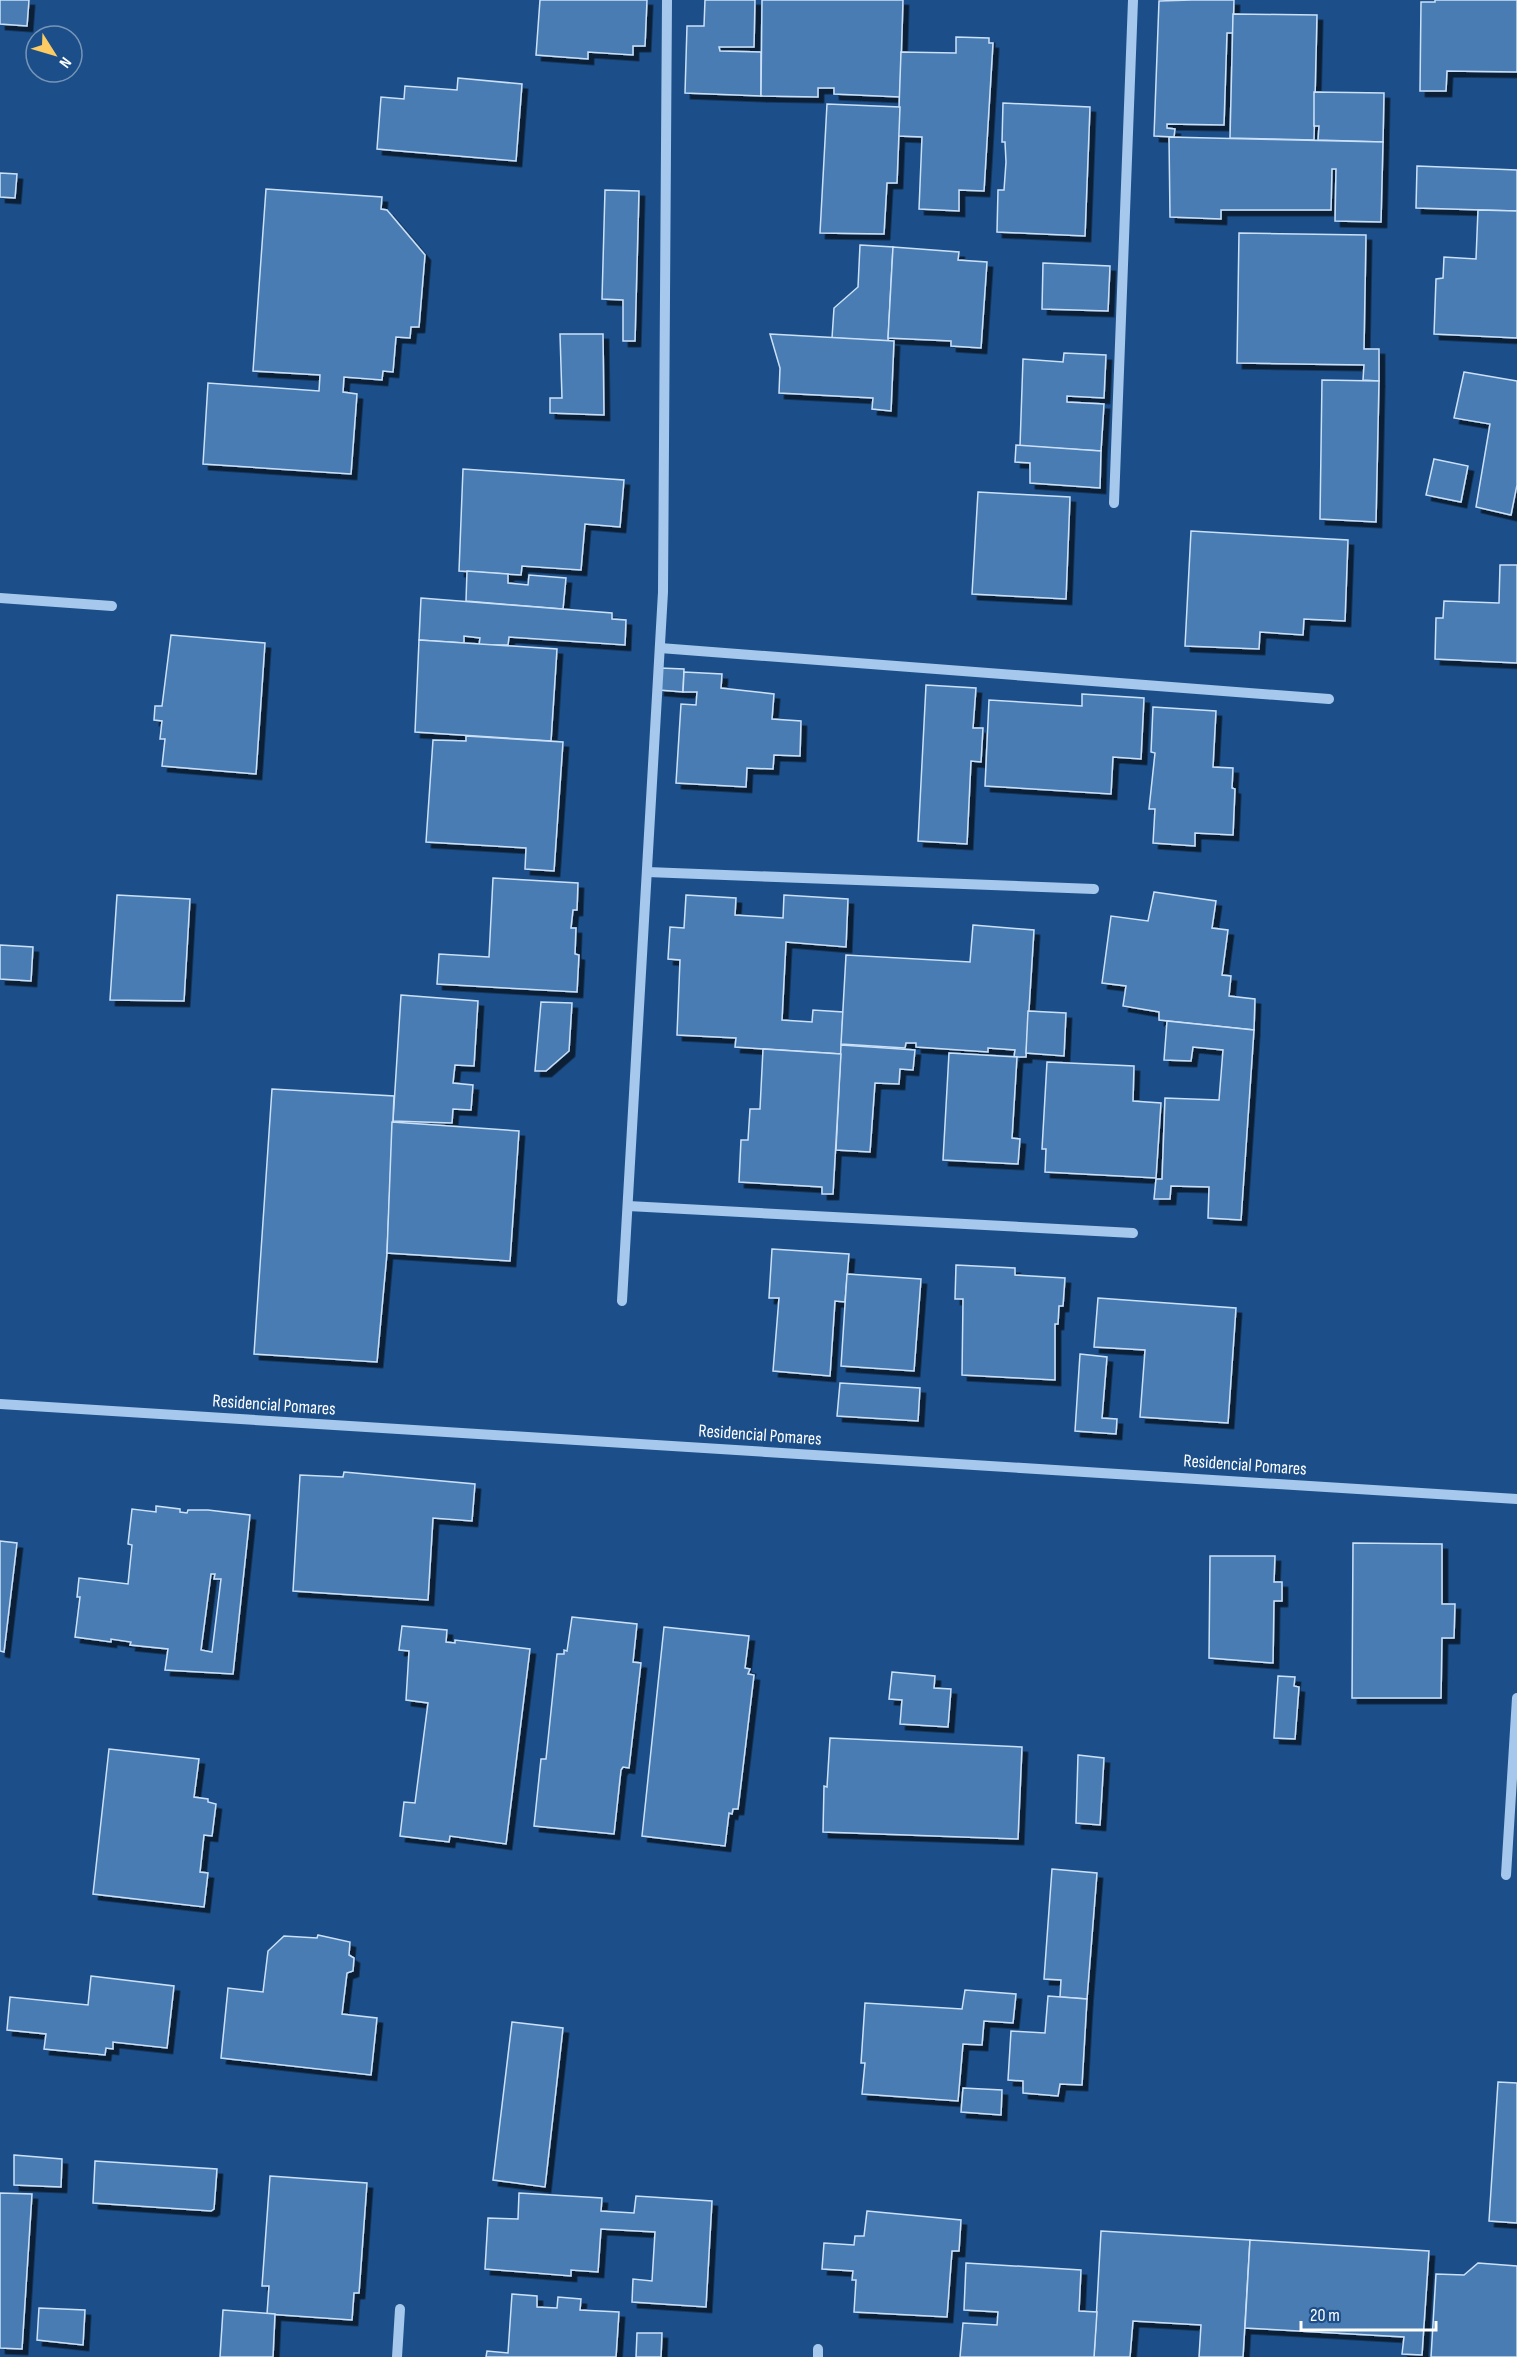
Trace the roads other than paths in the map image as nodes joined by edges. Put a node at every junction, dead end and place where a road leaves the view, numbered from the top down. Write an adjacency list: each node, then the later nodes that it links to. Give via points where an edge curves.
1 (667, 0): 6 (street)
2 (1133, 0): 3 (street)
3 (1114, 502)
4 (0, 598): 5 (street)
5 (112, 606)
6 (660, 648): 7 (street); 8 (street)
7 (1329, 699)
8 (647, 872): 9 (street); 10 (street)
9 (1094, 889)
10 (628, 1206): 11 (street); 12 (street)
11 (1133, 1233)
12 (622, 1301)
13 (0, 1404): 14 (street, Residencial Pomares)
14 (1517, 1499)
15 (1517, 1698): 16 (street)
16 (1506, 1875)
17 (400, 2309): 18 (street)
18 (397, 2357)

